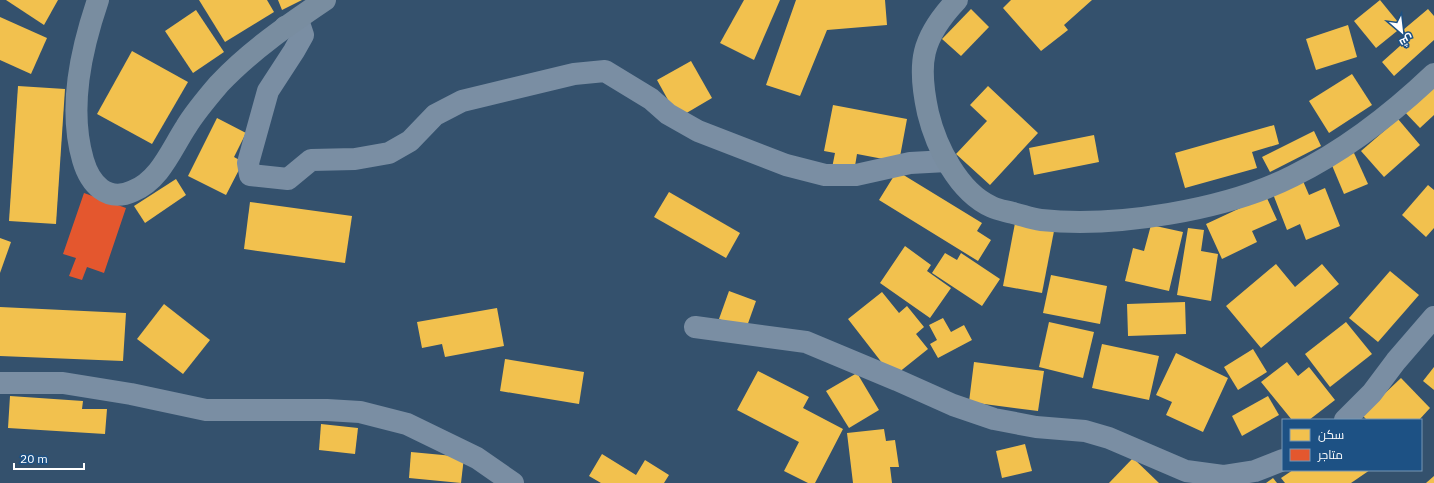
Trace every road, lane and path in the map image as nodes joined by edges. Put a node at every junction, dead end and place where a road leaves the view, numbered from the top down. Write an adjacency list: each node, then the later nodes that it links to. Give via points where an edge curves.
1 (98, 0): 4 (main road, via 82,58 75,117 78,143 85,168 102,191 115,196 133,191 157,174 186,126 208,97 236,68)
2 (325, 0): 4 (main road)
3 (957, 0): 6 (main road, via 928,41 922,61 925,99 931,126)
4 (285, 27): 6 (street, via 300,26 302,35 268,91 248,164 250,175 288,179 311,160 355,159 389,153 410,141 435,115 462,101 574,74 605,71 698,131 786,165 825,175 856,175 910,164)
5 (1434, 74): 6 (main road, via 1398,107 1324,159 1293,176 1224,202 1157,215 1092,222 1039,220 991,207 969,190)
6 (947, 161)
7 (1434, 317): 10 (street, via 1372,393)
8 (695, 326): 11 (street, via 806,342 953,405 994,419 1036,427 1085,431 1109,438 1186,471 1223,476 1255,471)
9 (0, 383): 12 (street, via 63,383 206,410 360,412 408,424 477,458)
10 (1346, 419)
11 (1282, 460)
12 (513, 483)

